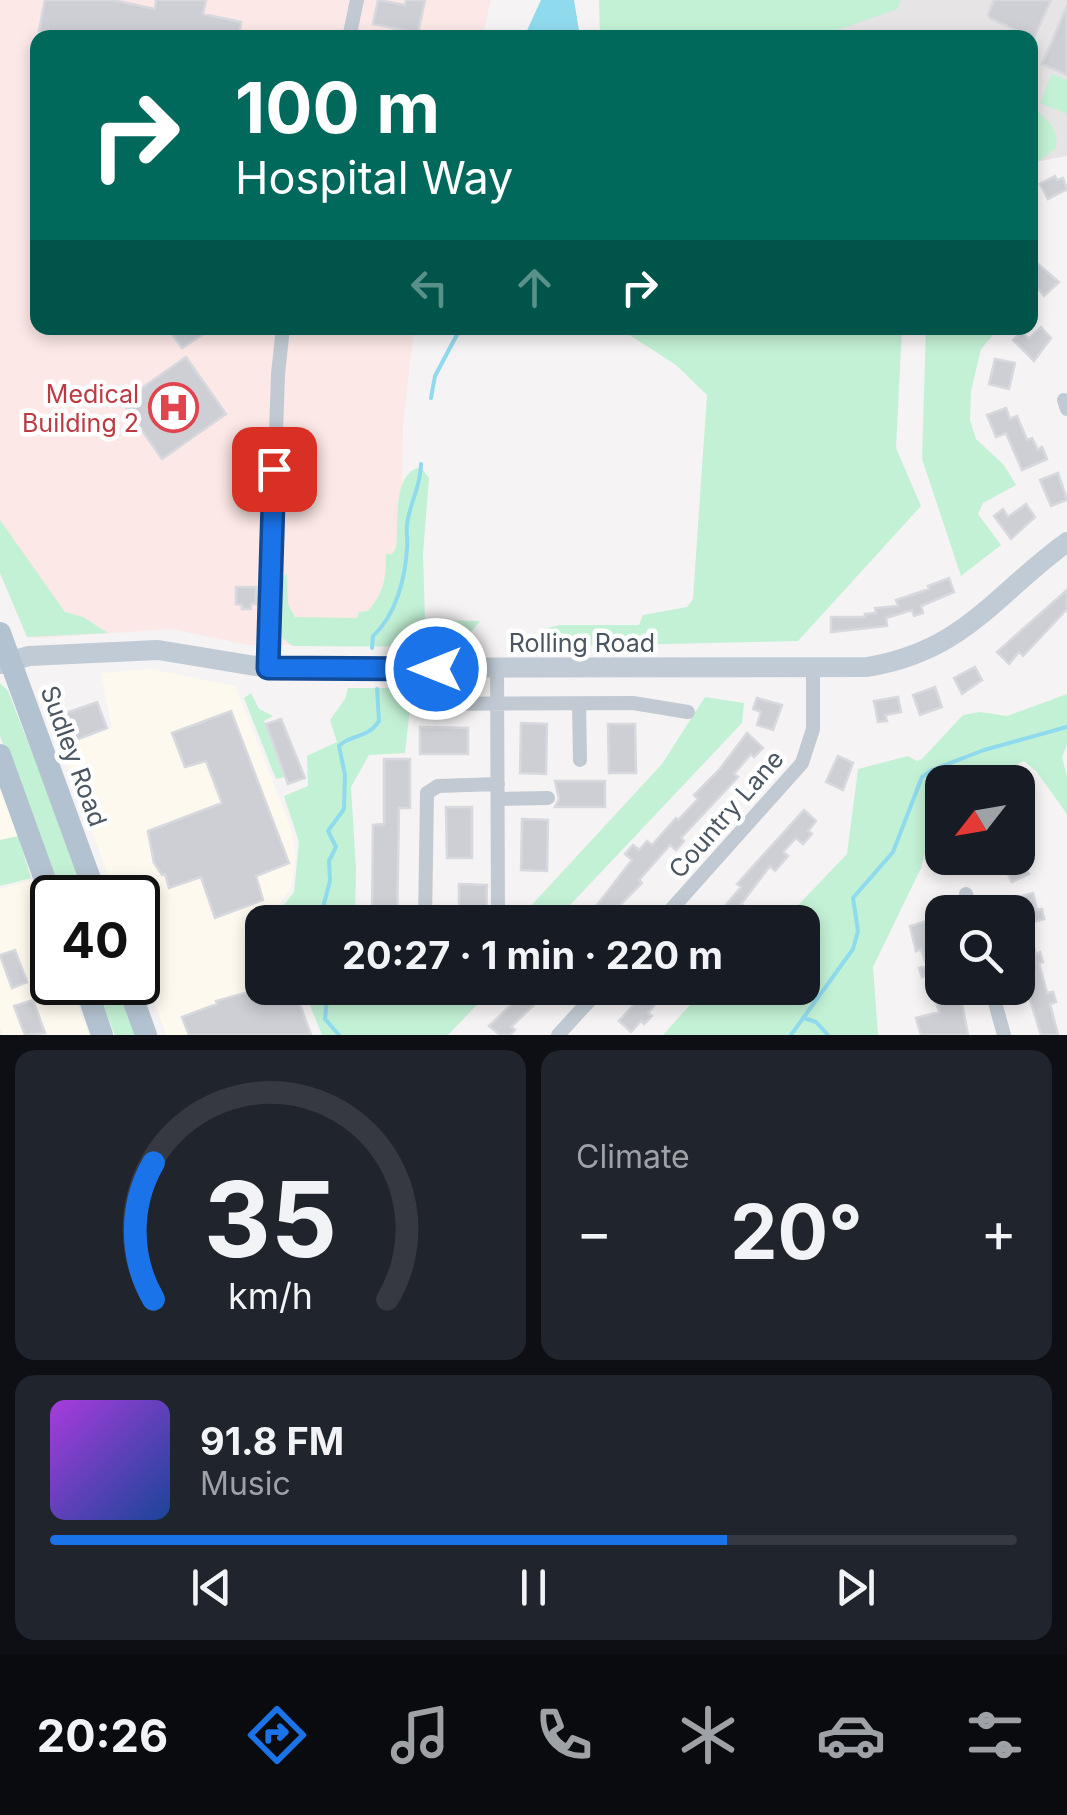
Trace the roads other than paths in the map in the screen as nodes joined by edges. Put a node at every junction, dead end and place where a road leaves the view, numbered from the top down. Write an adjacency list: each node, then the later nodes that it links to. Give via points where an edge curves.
1 (357, 0): 2 (street)
2 (350, 30)
3 (281, 335): 7 (street)
4 (1067, 542): 9 (street, Rolling Road, via 971,626 931,650 879,665)
5 (0, 633): 6 (main road, Sudley Road)
6 (5, 663): 7 (street, Rolling Road, via 158,650); 19 (main road, Sudley Road)
7 (268, 668): 8 (street, Rolling Road)
8 (497, 668): 9 (street, Rolling Road); 11 (street)
9 (813, 668): 22 (street, Country Lane, via 812,729 802,764)
10 (426, 704): 11 (street)
11 (498, 704): 12 (street); 16 (street)
12 (579, 704): 13 (street, via 649,704); 15 (street)
13 (688, 712)
14 (0, 755): 18 (main road)
15 (580, 760)
16 (498, 792): 17 (street); 20 (street, via 438,786 427,794); 21 (street)
17 (548, 798)
18 (43, 875)
19 (87, 875)
20 (425, 905)
21 (498, 905)
22 (675, 905)
23 (92, 1005): 27 (main road)
24 (135, 1005): 28 (main road)
25 (585, 1005): 29 (street)
26 (996, 1005): 30 (street)
27 (102, 1035)
28 (146, 1035)
29 (558, 1035)
30 (1004, 1035)

